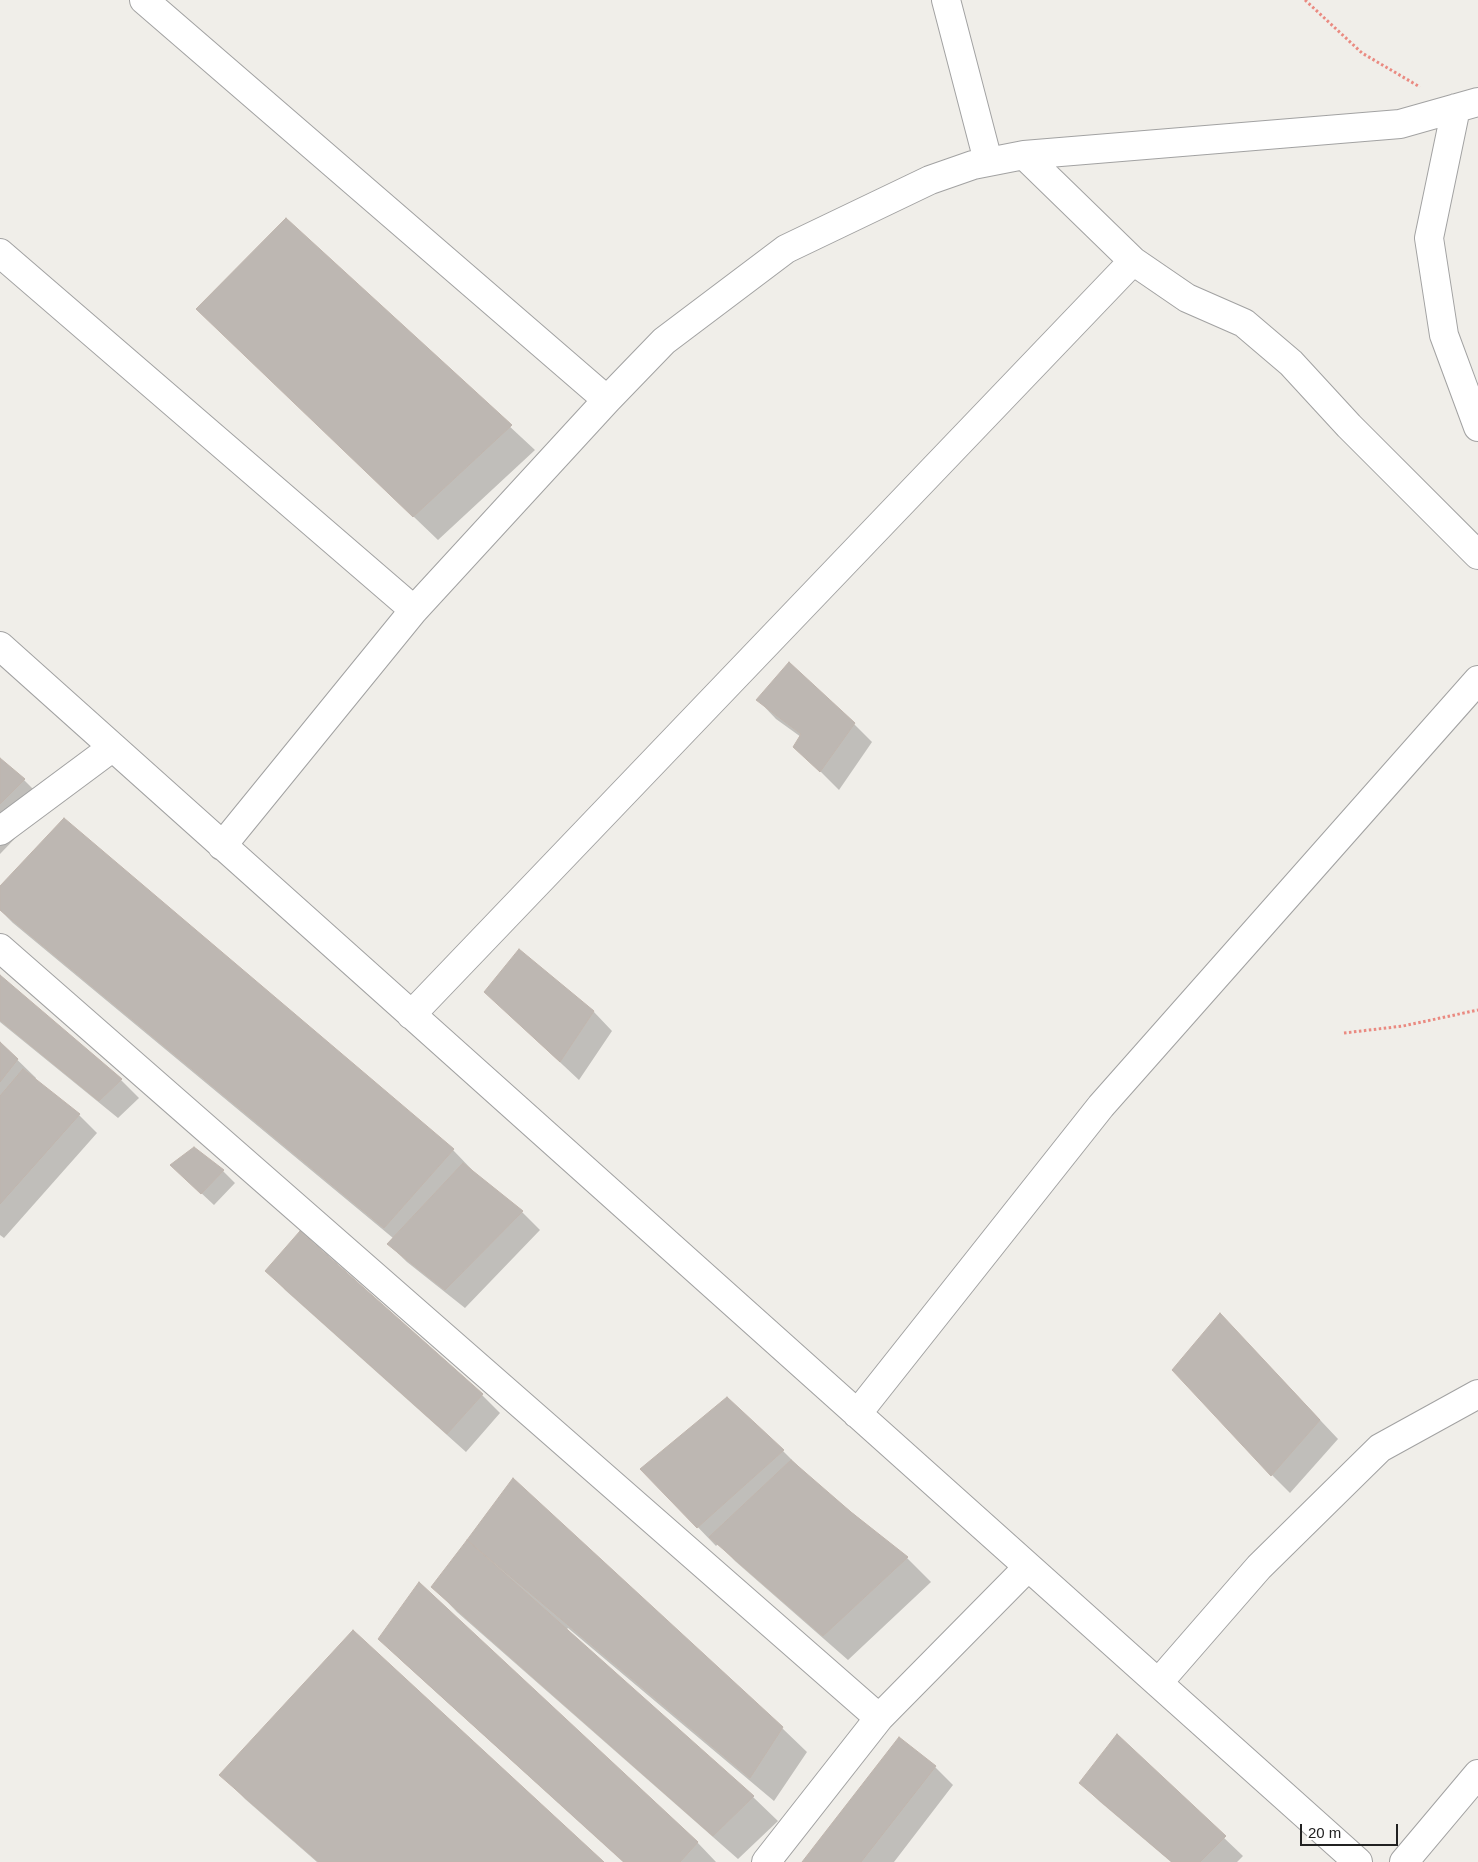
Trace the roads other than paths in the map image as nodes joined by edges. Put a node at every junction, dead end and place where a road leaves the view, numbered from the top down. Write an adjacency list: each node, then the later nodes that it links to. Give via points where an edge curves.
1 (144, 0): 8 (street)
2 (946, 0): 5 (street, via 988,161)
3 (1467, 105): 4 (street, via 1400,124); 9 (street, via 1429,238 1444,335)
4 (1024, 156): 5 (street); 7 (street)
5 (973, 165): 8 (street, via 930,180 786,249 664,341)
6 (0, 253): 11 (street)
7 (1133, 260): 10 (street, via 1187,298 1244,323 1291,363); 18 (street)
8 (607, 400): 11 (street)
9 (1478, 427)
10 (1478, 555)
11 (414, 610): 16 (street)
12 (0, 646): 14 (street)
13 (1478, 680): 20 (street, via 1101,1106)
14 (113, 747): 15 (street); 16 (street)
15 (0, 831)
16 (222, 846): 18 (street)
17 (0, 948): 23 (street)
18 (411, 1015): 20 (street)
19 (1478, 1394): 22 (street, via 1380,1448 1259,1567)
20 (857, 1414): 21 (street)
21 (1028, 1567): 22 (street); 23 (street)
22 (1158, 1683): 26 (street)
23 (879, 1718): 25 (street)
24 (1478, 1774): 27 (street)
25 (766, 1862)
26 (1358, 1862)
27 (1404, 1862)

